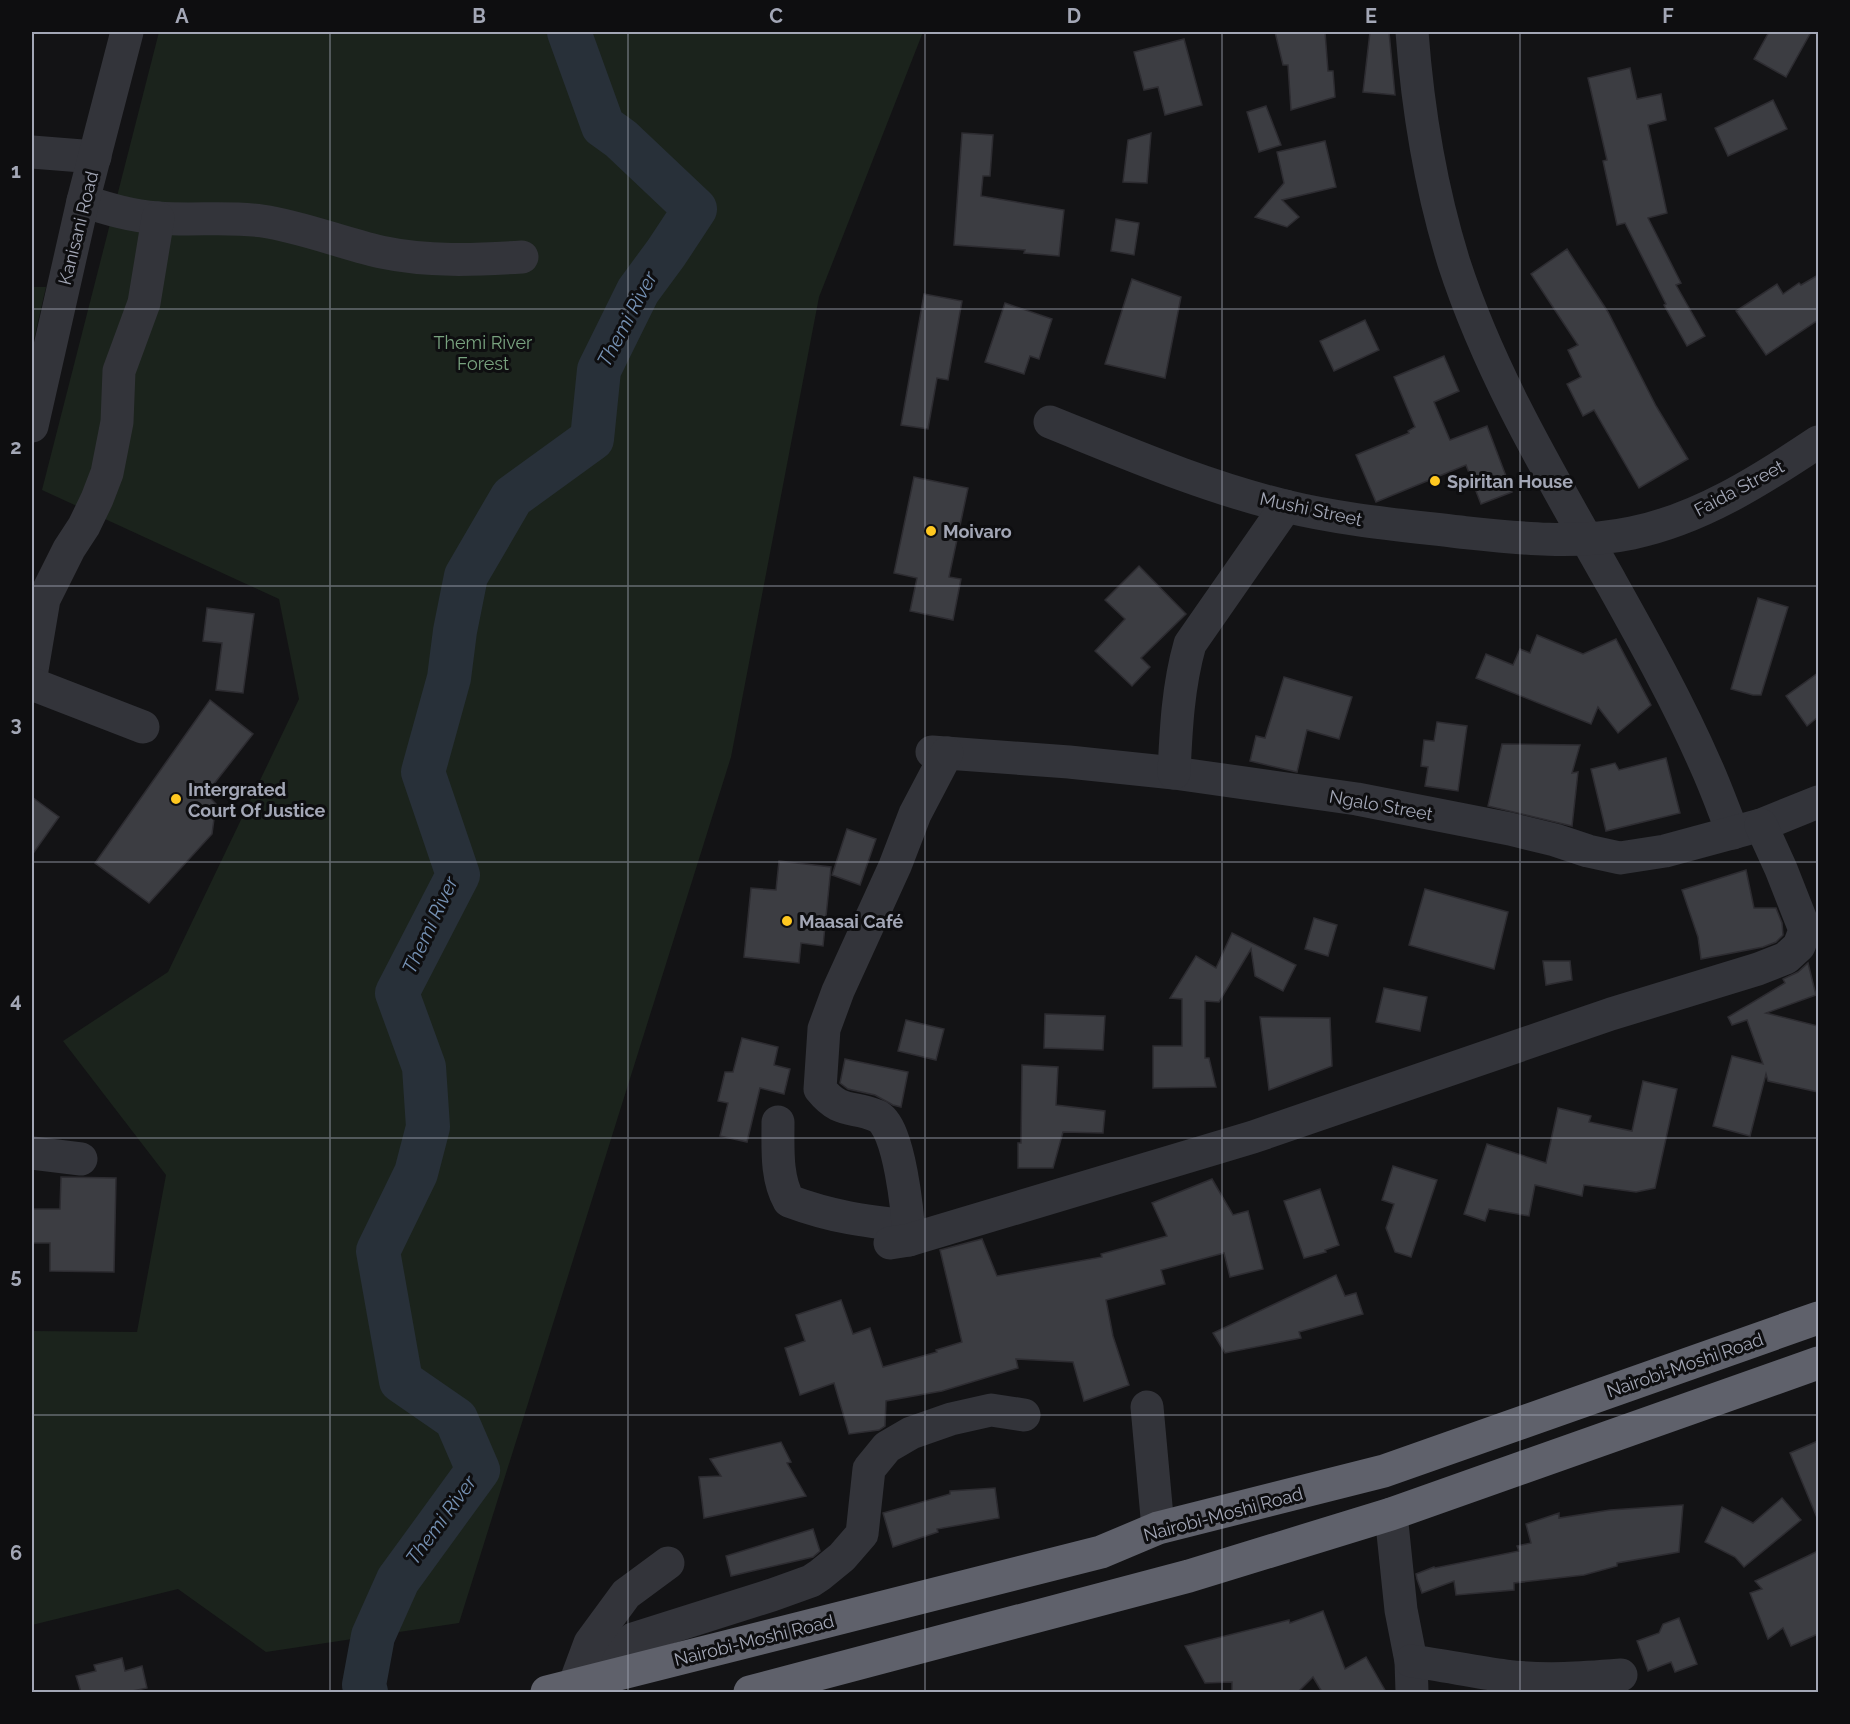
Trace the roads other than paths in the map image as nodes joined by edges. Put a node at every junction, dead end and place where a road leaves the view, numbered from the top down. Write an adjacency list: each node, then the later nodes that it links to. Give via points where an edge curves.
1 (126, 32): 4 (street, Kanisani Road)
2 (1412, 32): 12 (street, via 1428,170 1455,264 1504,383)
3 (32, 152): 4 (street)
4 (95, 157): 5 (street, Kanisani Road)
5 (83, 201): 6 (street, via 120,214); 9 (street, Kanisani Road)
6 (158, 218): 7 (street, via 263,221 383,252 418,257); 13 (street, via 144,303 119,371 117,422 107,473 44,599)
7 (522, 257)
8 (1050, 422): 11 (street, Mushi Street, via 1172,471)
9 (32, 426)
10 (1818, 442): 12 (street, Faida Street, via 1703,510 1630,533)
11 (1286, 506): 12 (street, Mushi Street, via 1479,534); 16 (street, via 1190,644 1179,698)
12 (1586, 538): 18 (street, via 1706,766)
13 (32, 670)
14 (32, 684): 15 (street)
15 (143, 727)
16 (1174, 773): 18 (street, Ngalo Street, via 1357,799 1510,829 1620,858 1665,851); 22 (street, Ngalo Street, via 940,753 824,1029 820,1089 837,1106 879,1116 896,1146 907,1204)
17 (1818, 802): 18 (street, Ngalo Street)
18 (1747, 829): 22 (street, via 1781,868 1805,930 1799,946 1786,958 1252,1137)
19 (778, 1122): 22 (street, via 779,1168 782,1189 789,1201)
20 (32, 1153): 21 (street)
21 (81, 1159)
22 (903, 1236)
23 (1818, 1318): 28 (highway, Nairobi-Moshi Road, via 1384,1471)
24 (1818, 1363): 27 (highway)
25 (1147, 1407): 28 (street)
26 (1024, 1414): 32 (street, via 991,1410 951,1419 911,1433 887,1447 868,1469 862,1534 820,1575 772,1596 633,1639)
27 (1391, 1514): 31 (street); 33 (highway, via 1110,1598)
28 (1158, 1528): 32 (highway, Nairobi-Moshi Road, via 1101,1552)
29 (668, 1563): 32 (street, via 626,1594 590,1643)
30 (1622, 1675): 31 (street, via 1573,1679 1508,1676 1445,1665)
31 (1411, 1677)
32 (569, 1687)
33 (750, 1692)

